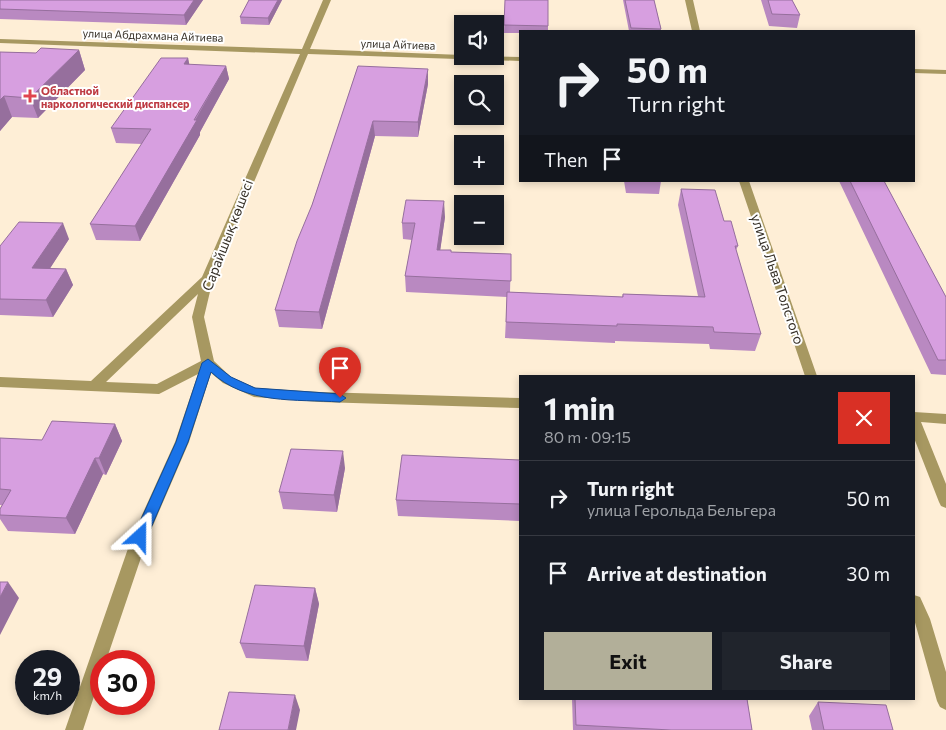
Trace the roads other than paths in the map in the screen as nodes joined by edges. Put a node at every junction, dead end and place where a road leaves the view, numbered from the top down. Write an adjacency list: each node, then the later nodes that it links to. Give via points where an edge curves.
1 (327, 0): 5 (street, Сарайшық көшесі)
2 (689, 0): 3 (street)
3 (696, 30)
4 (0, 41): 5 (street, улица Абдрахмана Айтиева)
5 (306, 52): 6 (street, улица Айтиева); 10 (street, Сарайшық көшесі)
6 (519, 59)
7 (915, 71): 8 (street)
8 (946, 72)
9 (744, 182): 12 (street, улица Льва Толстого)
10 (207, 279): 11 (street, Сарайшық көшесі, via 198,317); 14 (street)
11 (208, 363): 14 (street, via 160,389); 15 (street, via 226,380 254,392 320,398); 22 (street, via 182,442 140,537)
12 (812, 375)
13 (0, 382): 14 (street)
14 (94, 386)
15 (519, 403)
16 (915, 418): 17 (street)
17 (946, 419)
18 (915, 424): 19 (street)
19 (946, 502)
20 (915, 604): 21 (street)
21 (946, 701)
22 (74, 730)

